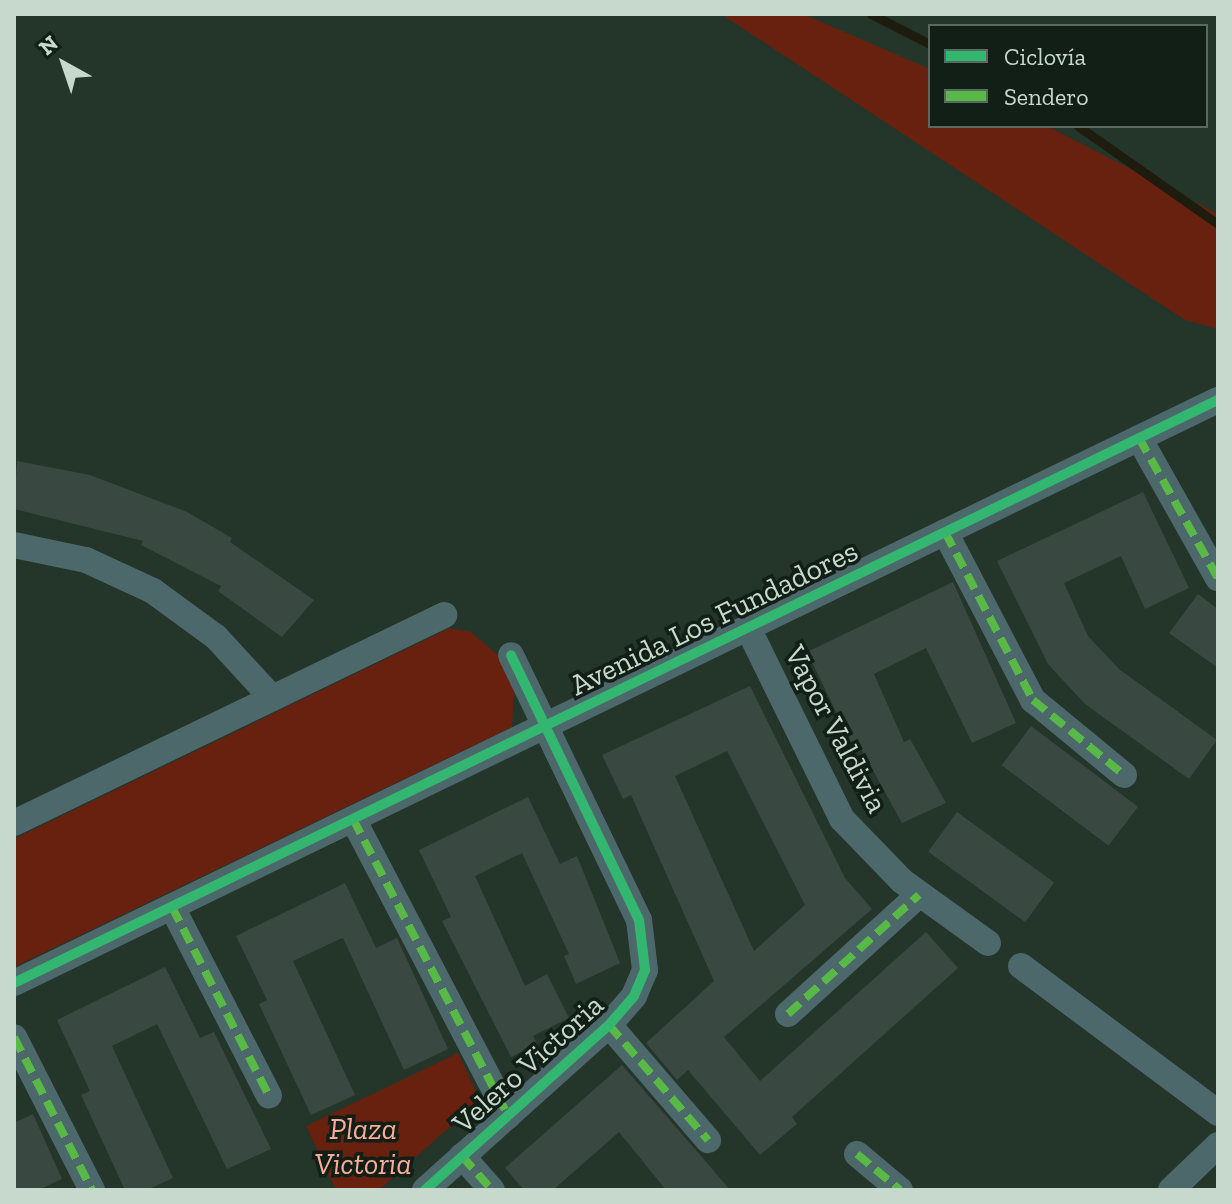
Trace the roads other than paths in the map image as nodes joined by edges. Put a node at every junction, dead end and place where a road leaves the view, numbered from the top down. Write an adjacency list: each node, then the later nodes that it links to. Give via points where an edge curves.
1 (1218, 400): 2 (street, Avenida Los Fundadores)
2 (1139, 438): 3 (street, Avenida Los Fundadores); 5 (street)
3 (945, 532): 7 (street, Avenida Los Fundadores); 11 (street, via 1033,700)
4 (14, 545): 9 (street, via 86,560 153,591 216,637)
5 (1218, 578)
6 (444, 615): 9 (street)
7 (748, 628): 10 (street, Avenida Los Fundadores); 14 (street, Vapor Valdivia, via 842,819)
8 (511, 655): 10 (street, Velero Victoria)
9 (272, 698): 13 (street)
10 (545, 726): 12 (street, Avenida Los Fundadores); 20 (street, Velero Victoria, via 643,933 640,985)
11 (1124, 775)
12 (353, 819): 15 (street, Avenida Los Fundadores); 24 (street)
13 (14, 823)
14 (919, 895): 16 (street, Vapor Valdivia); 19 (street)
15 (172, 907): 18 (street, Avenida Los Fundadores); 22 (street)
16 (988, 943)
17 (1021, 966): 23 (street)
18 (14, 983)
19 (788, 1014)
20 (609, 1025): 24 (street, Velero Victoria); 25 (street)
21 (14, 1037): 29 (street)
22 (269, 1096)
23 (1218, 1113)
24 (508, 1116): 28 (street, Velero Victoria)
25 (708, 1140)
26 (1218, 1145): 33 (street)
27 (857, 1154): 32 (street)
28 (462, 1156): 30 (street, Velero Victoria); 31 (street)
29 (92, 1190)
30 (425, 1190)
31 (492, 1190)
32 (900, 1190)
33 (1171, 1190)

